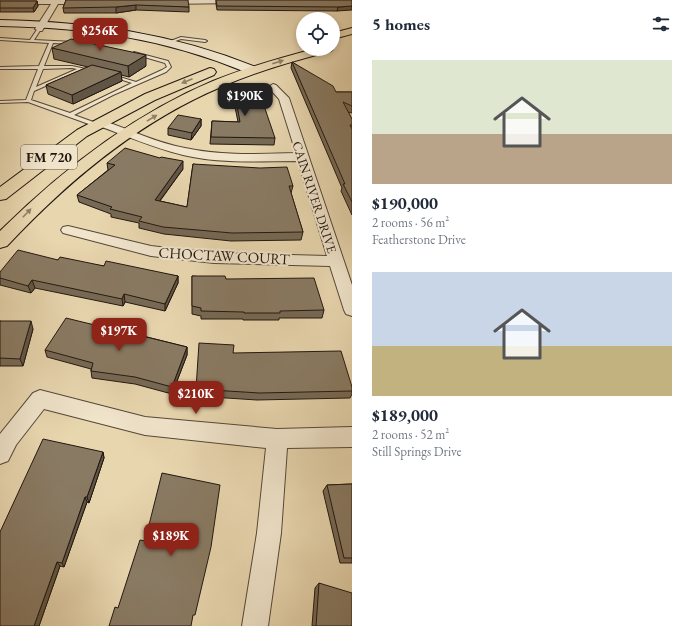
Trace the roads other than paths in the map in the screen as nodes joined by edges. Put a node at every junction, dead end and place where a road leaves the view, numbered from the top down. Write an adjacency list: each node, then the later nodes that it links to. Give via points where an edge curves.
1 (203, 1): 5 (street); 6 (street)
2 (0, 2): 3 (street)
3 (56, 2): 4 (street); 8 (street)
4 (96, 2)
5 (159, 2)
6 (251, 2)
7 (0, 23): 8 (main road, FM 720)
8 (41, 26): 9 (main road, FM 720); 13 (lane); 16 (main road, FM 720, via 112,31); 25 (main road, FM 720, via 138,40)
9 (0, 29)
10 (350, 34): 11 (main road)
11 (340, 35)
12 (0, 39): 13 (lane)
13 (31, 41): 15 (lane)
14 (205, 41): 16 (lane, via 181,38)
15 (51, 42): 17 (lane); 24 (lane)
16 (170, 42): 25 (main road, FM 720)
17 (79, 43)
18 (296, 46): 20 (main road)
19 (126, 52): 29 (lane, via 167,62 169,67)
20 (274, 52)
21 (296, 56): 25 (main road, FM 720, one-way to 21)
22 (253, 58): 25 (main road, FM 720)
23 (0, 68): 24 (lane)
24 (41, 68): 26 (lane); 31 (lane)
25 (238, 68): 35 (main road, FM 720, one-way to 35, via 150,97); 36 (main road, one-way to 25)
26 (81, 69): 27 (lane); 31 (lane)
27 (97, 72)
28 (105, 74): 29 (lane)
29 (135, 83): 34 (lane)
30 (273, 86): 37 (street, CAIN RIVER DRIVE, via 284,98)
31 (32, 90): 32 (lane)
32 (28, 101): 33 (lane); 34 (lane)
33 (0, 102)
34 (70, 115): 35 (lane)
35 (99, 124): 36 (street); 38 (main road, FM 720, via 76,138)
36 (129, 132): 37 (street, via 174,149 213,157); 40 (main road, one-way to 36, via 30,210 104,148)
37 (303, 157): 41 (street, CAIN RIVER DRIVE)
38 (0, 195)
39 (68, 230): 41 (street, CHOCTAW COURT, via 151,251 214,258)
40 (0, 242)
41 (335, 261): 42 (street, CAIN RIVER DRIVE)
42 (352, 310)
43 (352, 437): 44 (street)
44 (277, 439): 45 (street, via 146,426 40,399 9,438); 46 (street, via 269,533)
45 (0, 454)
46 (255, 626)

